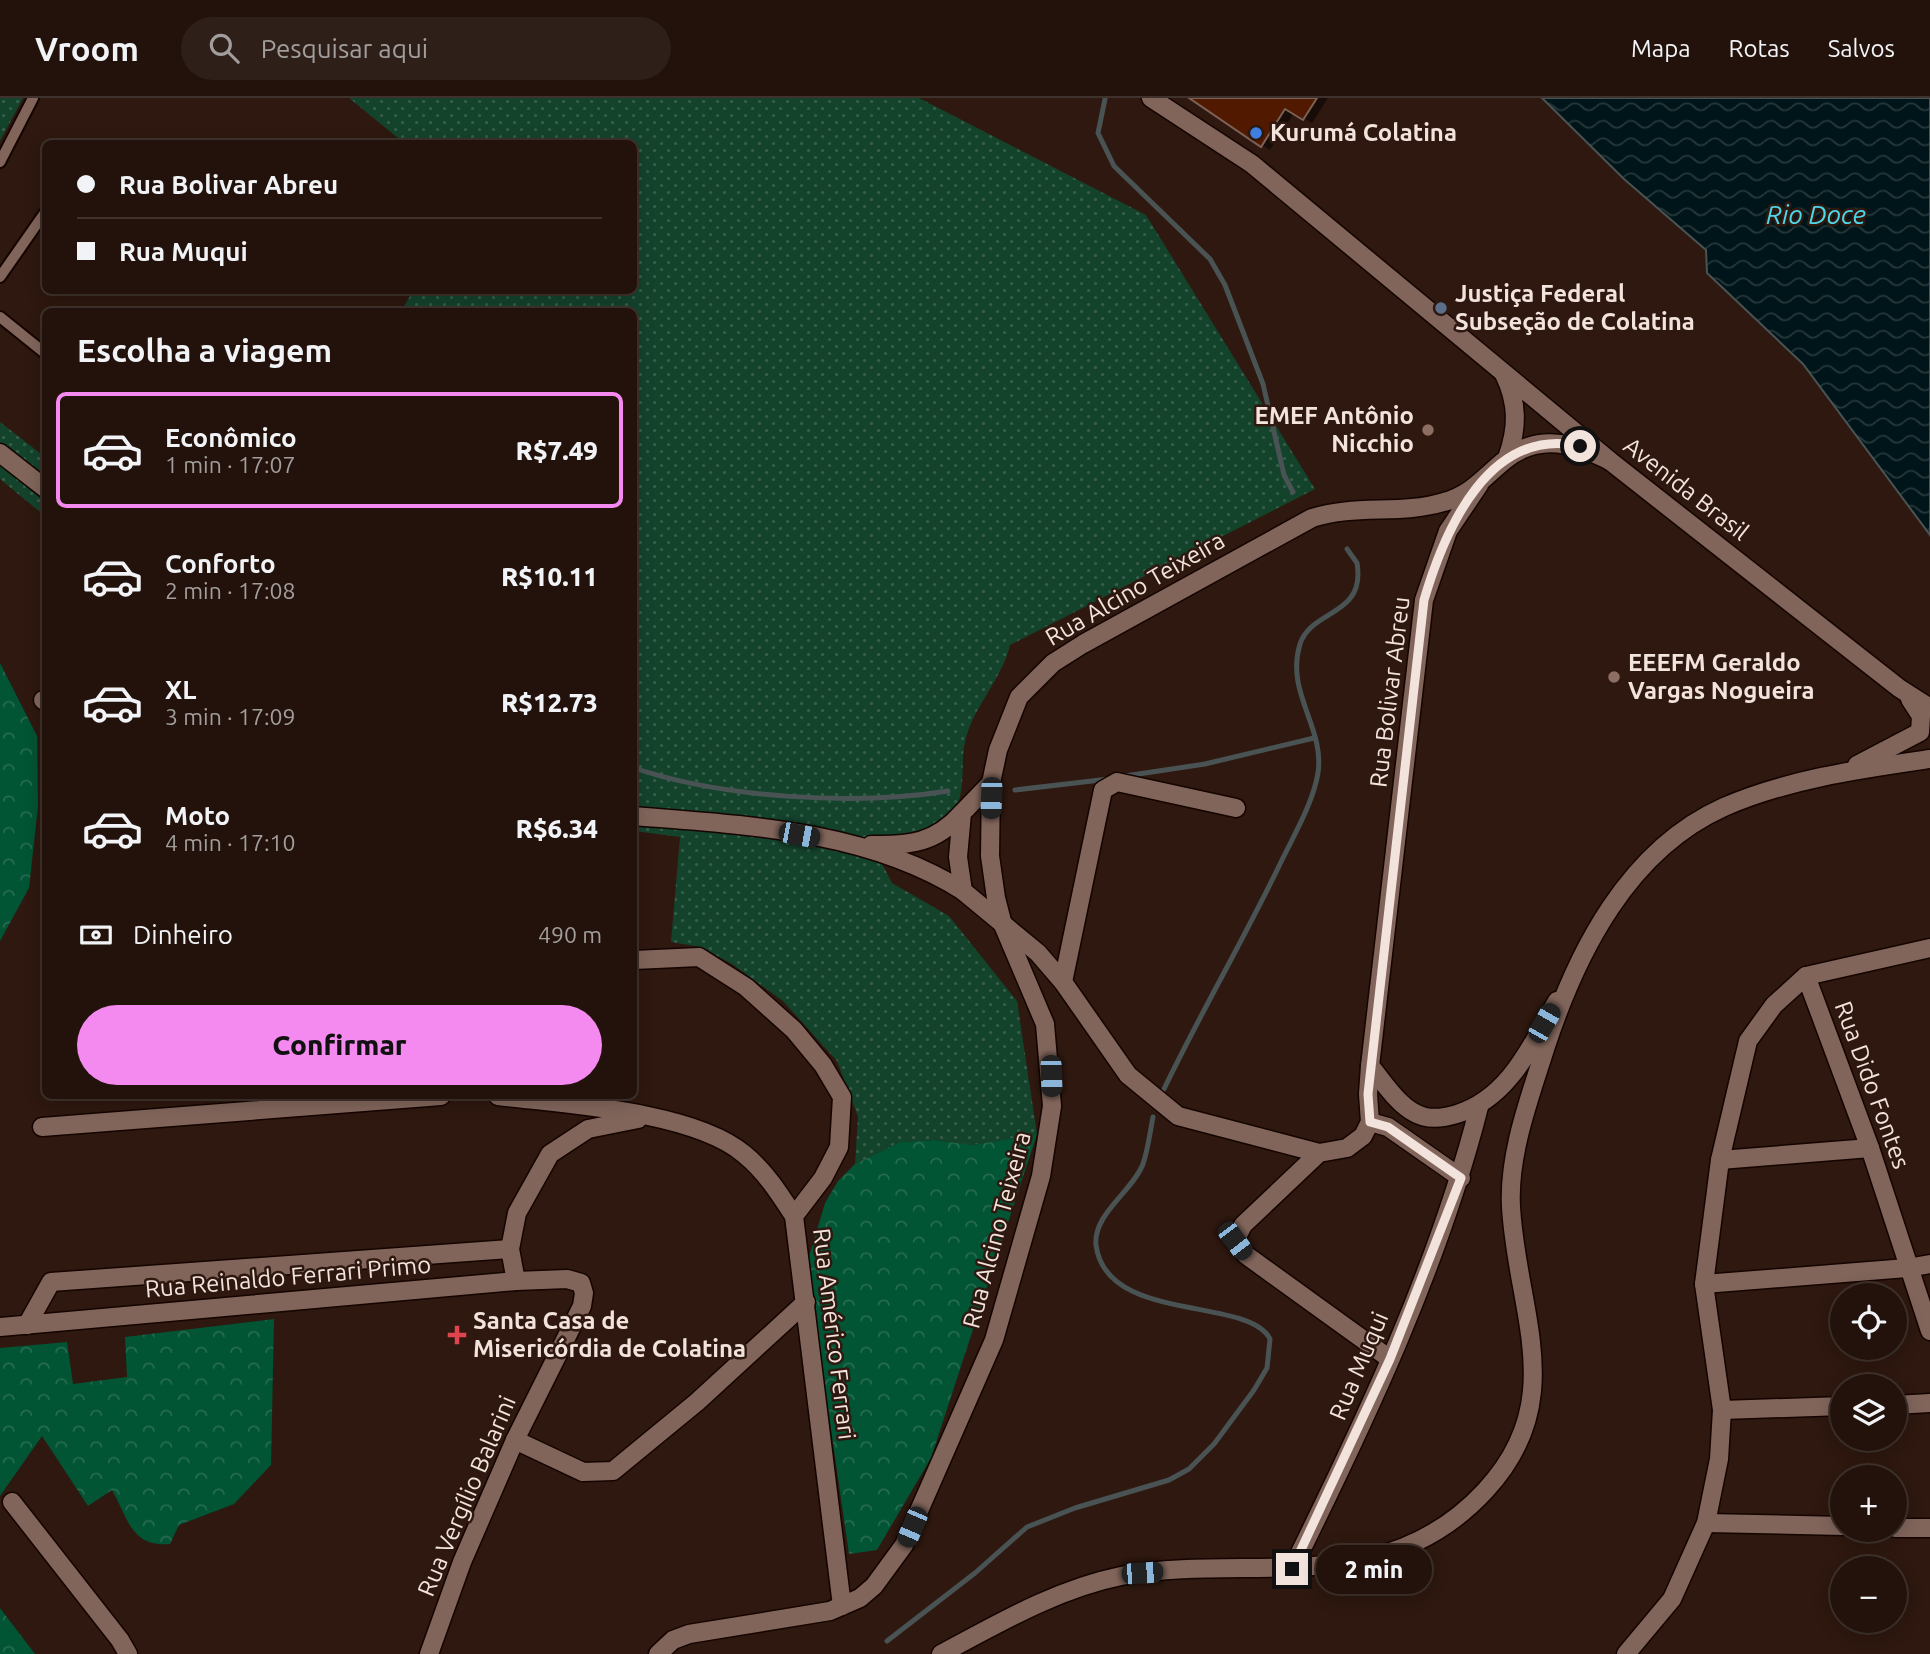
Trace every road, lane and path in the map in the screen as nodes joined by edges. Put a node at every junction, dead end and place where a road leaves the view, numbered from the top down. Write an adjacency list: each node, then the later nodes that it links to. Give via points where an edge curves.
1 (33, 98): 3 (lane)
2 (1151, 98): 8 (street, Avenida Brasil, via 1252,164)
3 (0, 162)
4 (42, 217): 5 (lane)
5 (0, 277)
6 (0, 317): 7 (lane)
7 (42, 351)
8 (1503, 371): 10 (street, via 1511,388 1516,423); 11 (street, Avenida Brasil)
9 (0, 453): 13 (street)
10 (1507, 458): 11 (street, Rua Bolivar Abreu, via 1556,442 1580,446); 12 (street, Rua Bolivar Abreu)
11 (1611, 461): 14 (street, Avenida Brasil)
12 (1479, 485): 18 (street, Rua Alcino Teixeira, via 1442,503 1353,508 1312,518 1083,644 1053,663 1019,697 1001,740); 30 (street, Rua Bolivar Abreu, via 1448,531 1424,600)
13 (42, 486)
14 (1899, 688): 15 (street, Avenida Brasil); 17 (street, via 1915,702 1921,716 1920,732)
15 (1930, 708)
16 (1930, 759): 17 (street)
17 (1845, 772): 27 (street, via 1723,807 1671,839 1632,878)
18 (991, 783): 20 (street); 24 (street, Rua Alcino Teixeira, via 990,856)
19 (1236, 808): 29 (street, via 1117,782 1103,790)
20 (962, 813): 22 (street, via 947,831 919,842); 23 (street, via 958,857)
21 (637, 816): 22 (street, via 751,826)
22 (847, 844): 23 (street, via 924,867)
23 (963, 891): 24 (street)
24 (1003, 925): 29 (street, via 1038,953); 65 (street, Rua Alcino Teixeira, via 1045,1024 1052,1106 1041,1176 994,1340 904,1545 874,1586)
25 (1930, 948): 28 (street)
26 (637, 960): 42 (street, Rua Américo Ferrari, via 699,957 746,987 794,1030 823,1065 842,1097 839,1147 823,1178)
27 (1579, 961): 33 (street, via 1521,1064); 64 (street, via 1539,1066 1512,1180 1513,1229 1533,1366 1530,1416 1521,1440 1479,1498 1427,1536 1364,1560)
28 (1807, 976): 38 (street, Rua Dido Fontes); 40 (street, via 1774,1005 1748,1041)
29 (1063, 982): 39 (street, via 1128,1075 1178,1115)
30 (1370, 1066): 34 (street); 36 (street, Rua Bolivar Abreu, via 1368,1094)
31 (401, 1099): 37 (street)
32 (519, 1099): 35 (street)
33 (1479, 1107): 34 (street, via 1448,1117); 41 (street, Rua Muqui)
34 (1415, 1113): 36 (street)
35 (648, 1117): 42 (street, via 697,1129 742,1152 769,1177); 43 (street, via 588,1129 550,1154 517,1213)
36 (1379, 1124): 39 (street, via 1347,1148); 41 (street)
37 (42, 1126)
38 (1870, 1148): 40 (street); 45 (street, Rua Dido Fontes)
39 (1319, 1153): 53 (street, via 1243,1225 1235,1241 1246,1255)
40 (1720, 1160): 48 (street)
41 (1461, 1178): 53 (street, Rua Muqui)
42 (794, 1216): 49 (street, Rua Américo Ferrari)
43 (510, 1249): 46 (street); 50 (street, via 51,1282)
44 (1930, 1264): 45 (street)
45 (1907, 1269): 48 (street); 52 (street, Rua Dido Fontes)
46 (516, 1281): 47 (street, Rua Reinaldo Ferrari Primo, via 567,1279); 50 (street, Rua Reinaldo Ferrari Primo)
47 (581, 1283): 58 (street, Rua Vergílio Balarini, via 582,1306)
48 (1704, 1284): 57 (street)
49 (806, 1302): 58 (street, via 613,1471 583,1472); 65 (street, Rua Américo Ferrari)
50 (27, 1325): 51 (street, Rua Reinaldo Ferrari Primo)
51 (0, 1327)
52 (1930, 1331)
53 (1390, 1359): 64 (street, Rua Muqui)
54 (1930, 1404): 55 (street)
55 (1907, 1405)
56 (1830, 1406): 57 (street)
57 (1722, 1410): 60 (street, via 1719,1459)
58 (515, 1440): 68 (street, Rua Vergílio Balarini, via 462,1562)
59 (12, 1502): 67 (street)
60 (1706, 1523): 61 (street); 70 (street, via 1672,1599)
61 (1830, 1526)
62 (1907, 1528): 63 (street)
63 (1930, 1528)
64 (1292, 1569): 69 (street, via 1142,1573 1090,1583)
65 (842, 1606): 66 (street, Rua Alcino Teixeira, via 813,1615 689,1634)
66 (667, 1651)
67 (128, 1654)
68 (429, 1654)
69 (942, 1654)
70 (1626, 1654)

